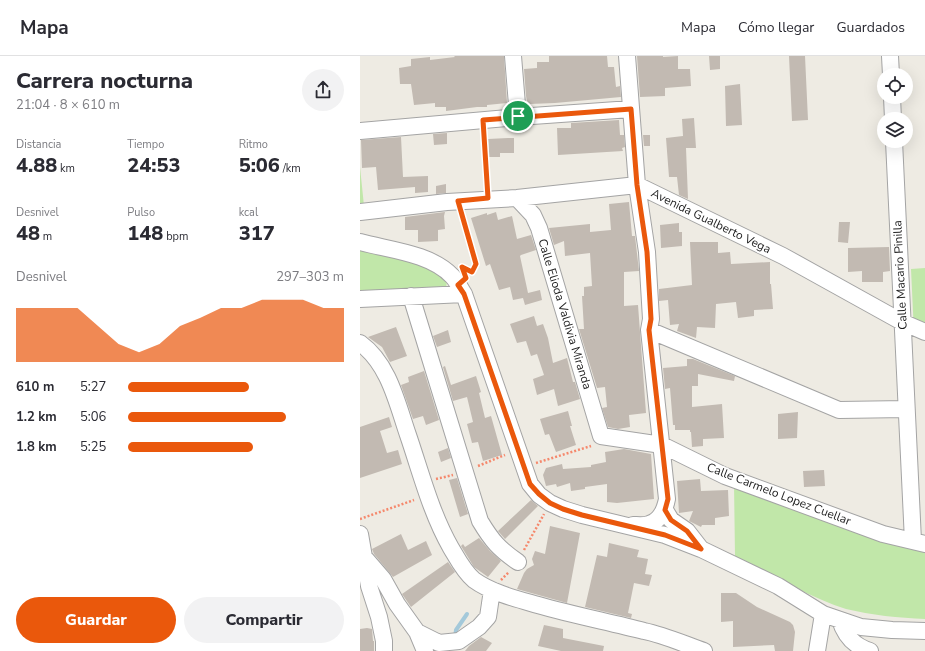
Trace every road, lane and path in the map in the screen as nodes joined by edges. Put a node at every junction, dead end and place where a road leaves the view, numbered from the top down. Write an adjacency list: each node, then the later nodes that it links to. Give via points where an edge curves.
1 (513, 56): 6 (street)
2 (627, 56): 5 (street)
3 (890, 56): 4 (street)
4 (891, 68)
5 (631, 109): 6 (street); 10 (street)
6 (518, 116): 7 (street)
7 (483, 120): 8 (street); 11 (path)
8 (360, 131)
9 (894, 148): 19 (street, Calle Macario Pinilla)
10 (637, 185): 12 (street, Avenida Gualberto Vega); 19 (street, Avenida Gualberto Vega, via 783,256); 20 (street, via 647,252 651,319)
11 (488, 198): 12 (street, Avenida Gualberto Vega); 13 (street, Avenida Gualberto Vega)
12 (517, 198): 24 (street, Calle Elioda Valdivia Miranda, via 533,215 539,228)
13 (458, 201): 14 (street, Avenida Gualberto Vega); 16 (path, via 476,264 472,272 462,267 466,278)
14 (360, 212)
15 (363, 244): 16 (street, via 404,252 432,262 452,276)
16 (461, 290): 17 (street); 26 (street)
17 (411, 296): 18 (street); 35 (street, via 480,521 494,544)
18 (360, 299)
19 (902, 322): 21 (street, Avenida Gualberto Vega); 23 (street, Calle Macario Pinilla)
20 (649, 330): 23 (street, via 839,410); 25 (street)
21 (925, 332)
22 (360, 343): 27 (street, via 374,355 393,391)
23 (906, 409): 32 (street, Calle Macario Pinilla)
24 (601, 436): 25 (street, Calle Carmelo Lopez Cuellar); 26 (path, via 593,446)
25 (662, 445): 28 (street, via 668,499); 32 (street, Calle Carmelo Lopez Cuellar, via 725,476 883,534)
26 (523, 467): 30 (street, via 530,484 550,503 582,515)
27 (428, 496): 29 (path); 36 (street, via 441,530 466,571 472,579)
28 (665, 510): 30 (street, via 649,524); 33 (street, via 671,520 687,531)
29 (360, 519)
30 (625, 526): 33 (street, via 665,535)
31 (360, 534): 34 (street)
32 (919, 542)
33 (701, 549): 37 (street, via 778,586)
34 (362, 556): 40 (street, via 382,579); 41 (street, via 379,617)
35 (518, 562)
36 (492, 590): 40 (street, via 488,617 459,641 439,643); 43 (street, via 567,613 646,631)
37 (822, 614): 38 (street); 44 (street)
38 (840, 620): 39 (street, via 861,627); 45 (street, via 852,642)
39 (925, 631)
40 (417, 632): 42 (street)
41 (384, 651)
42 (425, 651)
43 (704, 651)
44 (817, 651)
45 (870, 651)

